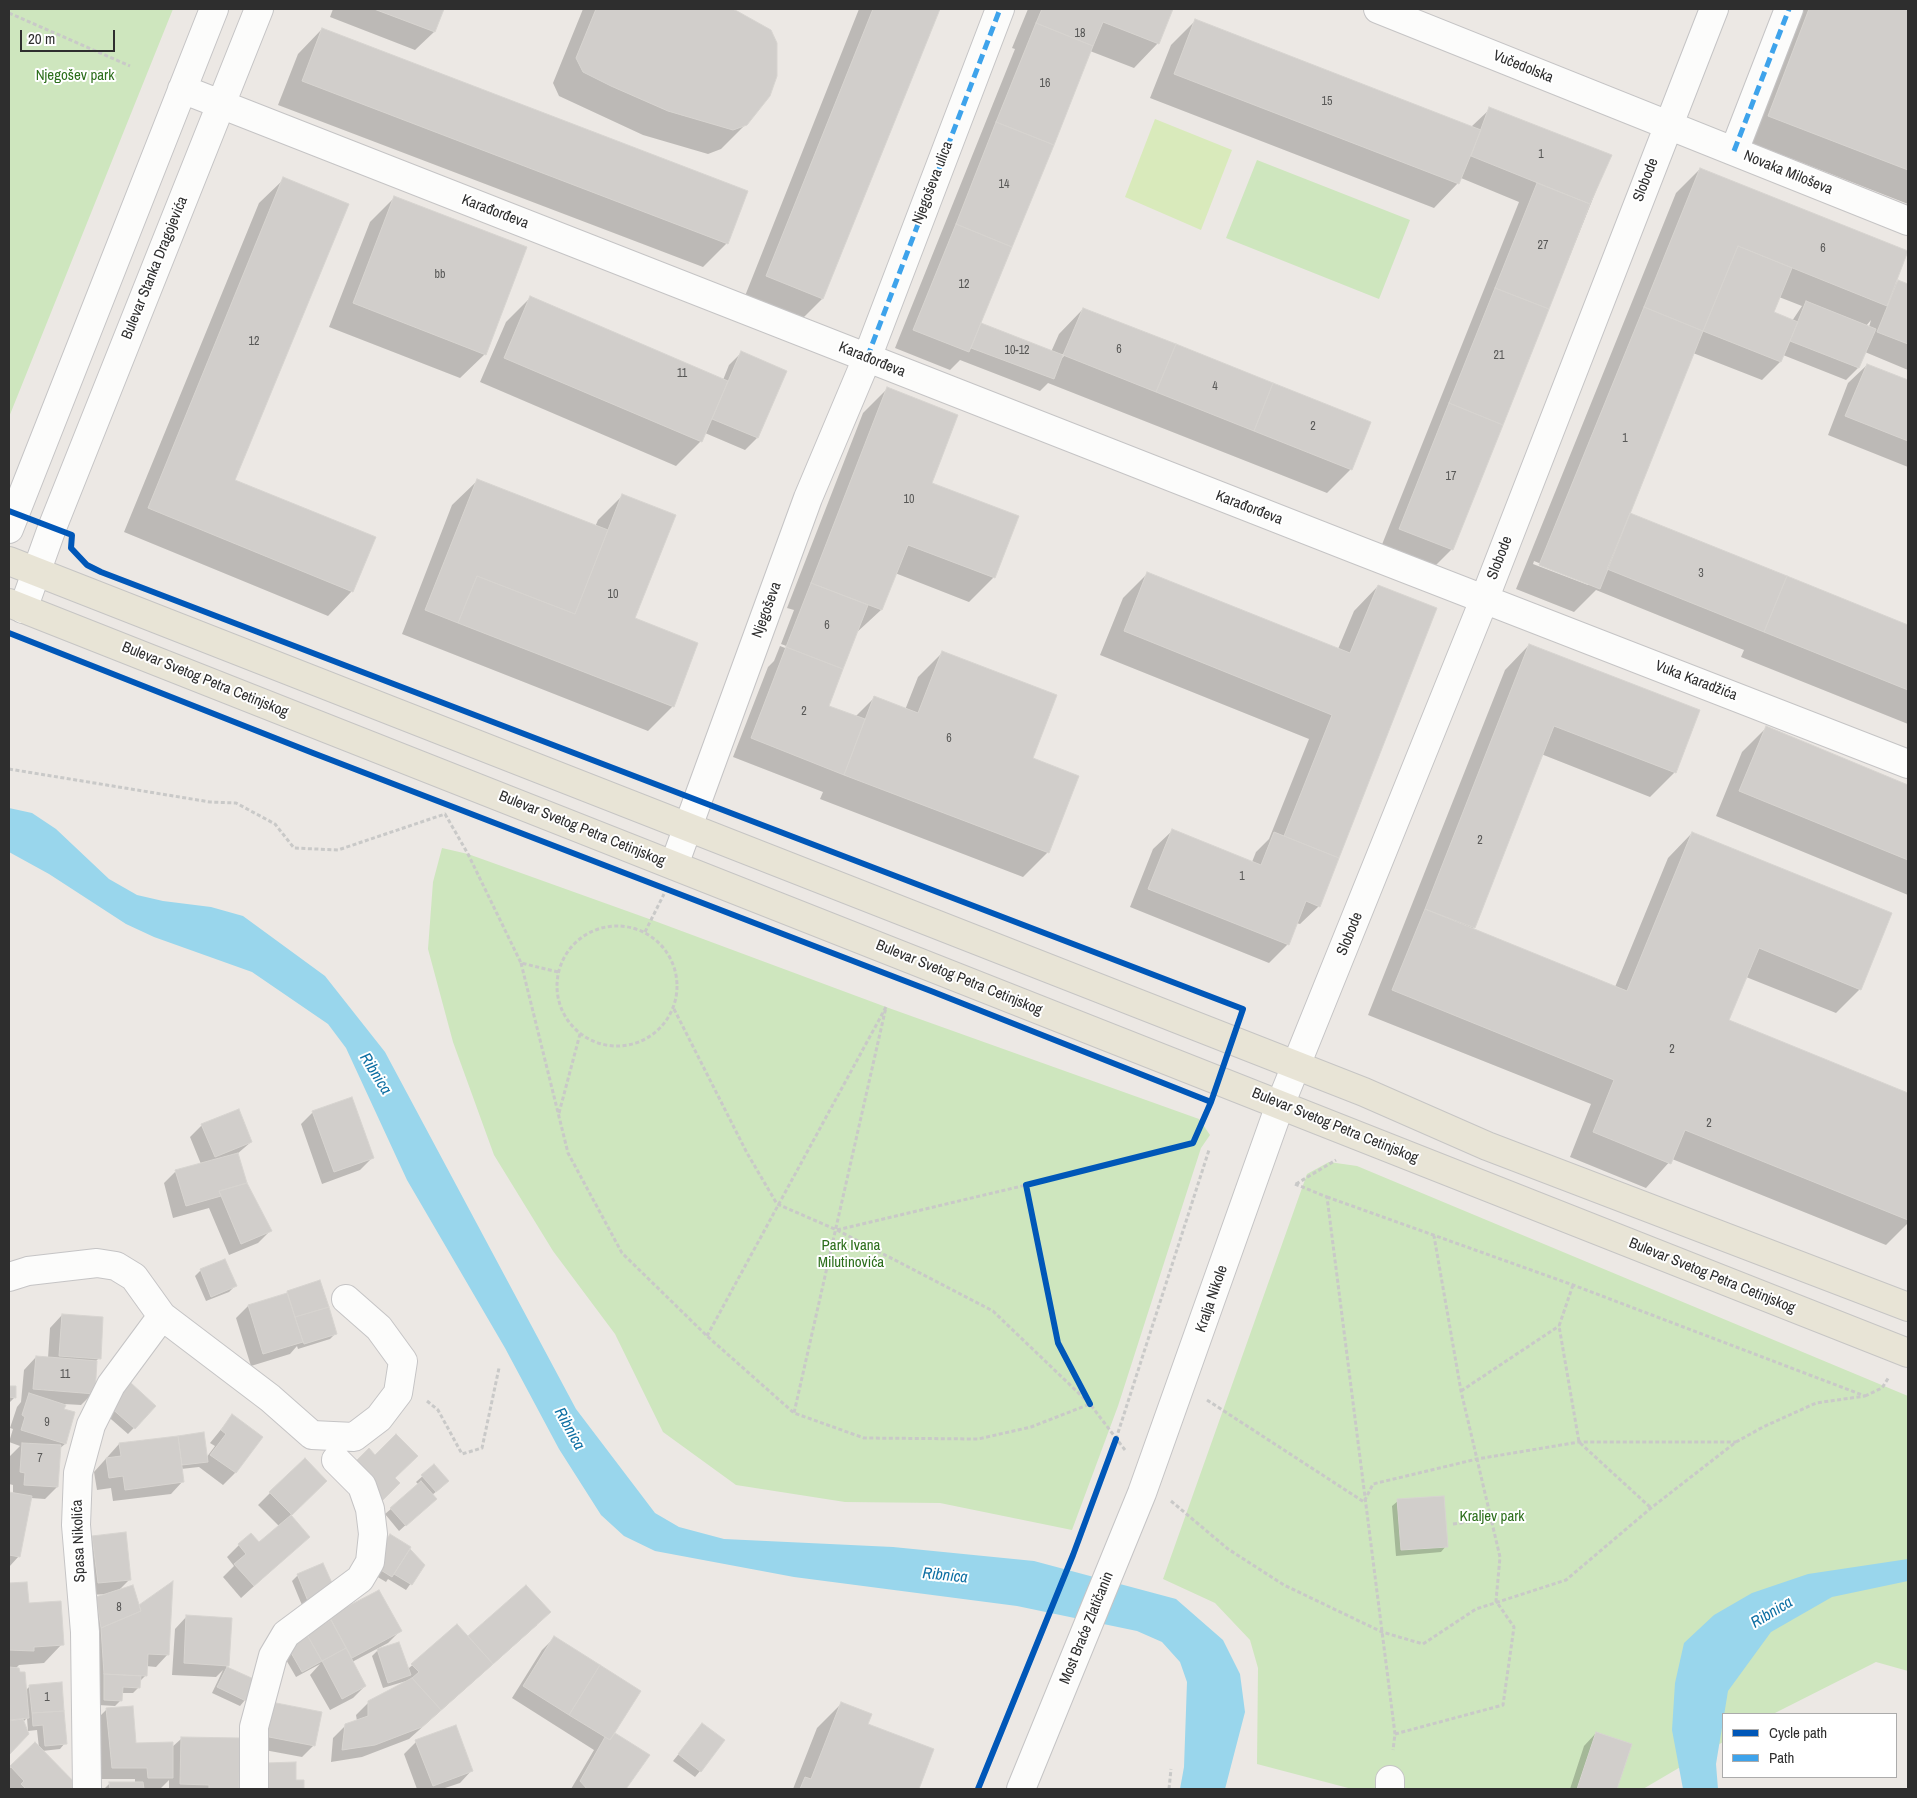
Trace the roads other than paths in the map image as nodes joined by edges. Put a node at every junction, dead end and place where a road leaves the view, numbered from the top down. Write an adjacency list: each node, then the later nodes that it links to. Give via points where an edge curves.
1 (214, 9): 7 (street)
2 (259, 9): 8 (street, Bulevar Stanka Dragojevića)
3 (1000, 9): 12 (street, Njegoševa ulica)
4 (1378, 9): 9 (street, Vučedolska)
5 (1714, 9): 9 (street, Slobode)
6 (1789, 9): 10 (street)
7 (182, 89): 8 (street, Karađorđeva); 13 (street)
8 (220, 104): 12 (street, Karađorđeva); 15 (street, Bulevar Stanka Dragojevića)
9 (1668, 125): 10 (street, Novaka Miloševa); 16 (street, Slobode)
10 (1734, 151): 11 (street, Novaka Miloševa)
11 (1908, 221)
12 (867, 358): 16 (street, Karađorđeva); 19 (street, Njegoševa, via 808,498)
13 (12, 521)
14 (9, 561): 15 (main road)
15 (36, 572): 17 (street, Bulevar Stanka Dragojevića); 19 (main road)
16 (1484, 600): 18 (street, Vuka Karadžića); 21 (street, Slobode)
17 (16, 606): 20 (main road, Bulevar Svetog Petra Cetinjskog)
18 (1908, 764)
19 (687, 827): 20 (street, Njegoševa); 21 (main road)
20 (674, 865): 22 (main road, Bulevar Svetog Petra Cetinjskog)
21 (1296, 1066): 22 (street, Slobode); 25 (main road, via 1487,1146)
22 (1280, 1105): 27 (main road, Bulevar Svetog Petra Cetinjskog); 29 (street, Kralja Nikole)
23 (9, 1277): 26 (street, via 28,1271 97,1263 116,1266 134,1277)
24 (346, 1299): 26 (street, via 379,1328 403,1361 398,1393 379,1418 354,1437 312,1435 270,1398)
25 (1908, 1307)
26 (162, 1316): 30 (street, Spasa Nikolića, via 111,1385 91,1424 78,1473 76,1525 85,1632)
27 (1908, 1353)
28 (336, 1460): 31 (street, via 362,1486 370,1509 373,1534 370,1562 360,1578 286,1634 273,1656 254,1727)
29 (1145, 1486): 32 (street, Most Braće Zlatičanin)
30 (87, 1789)
31 (254, 1789)
32 (1021, 1789)

